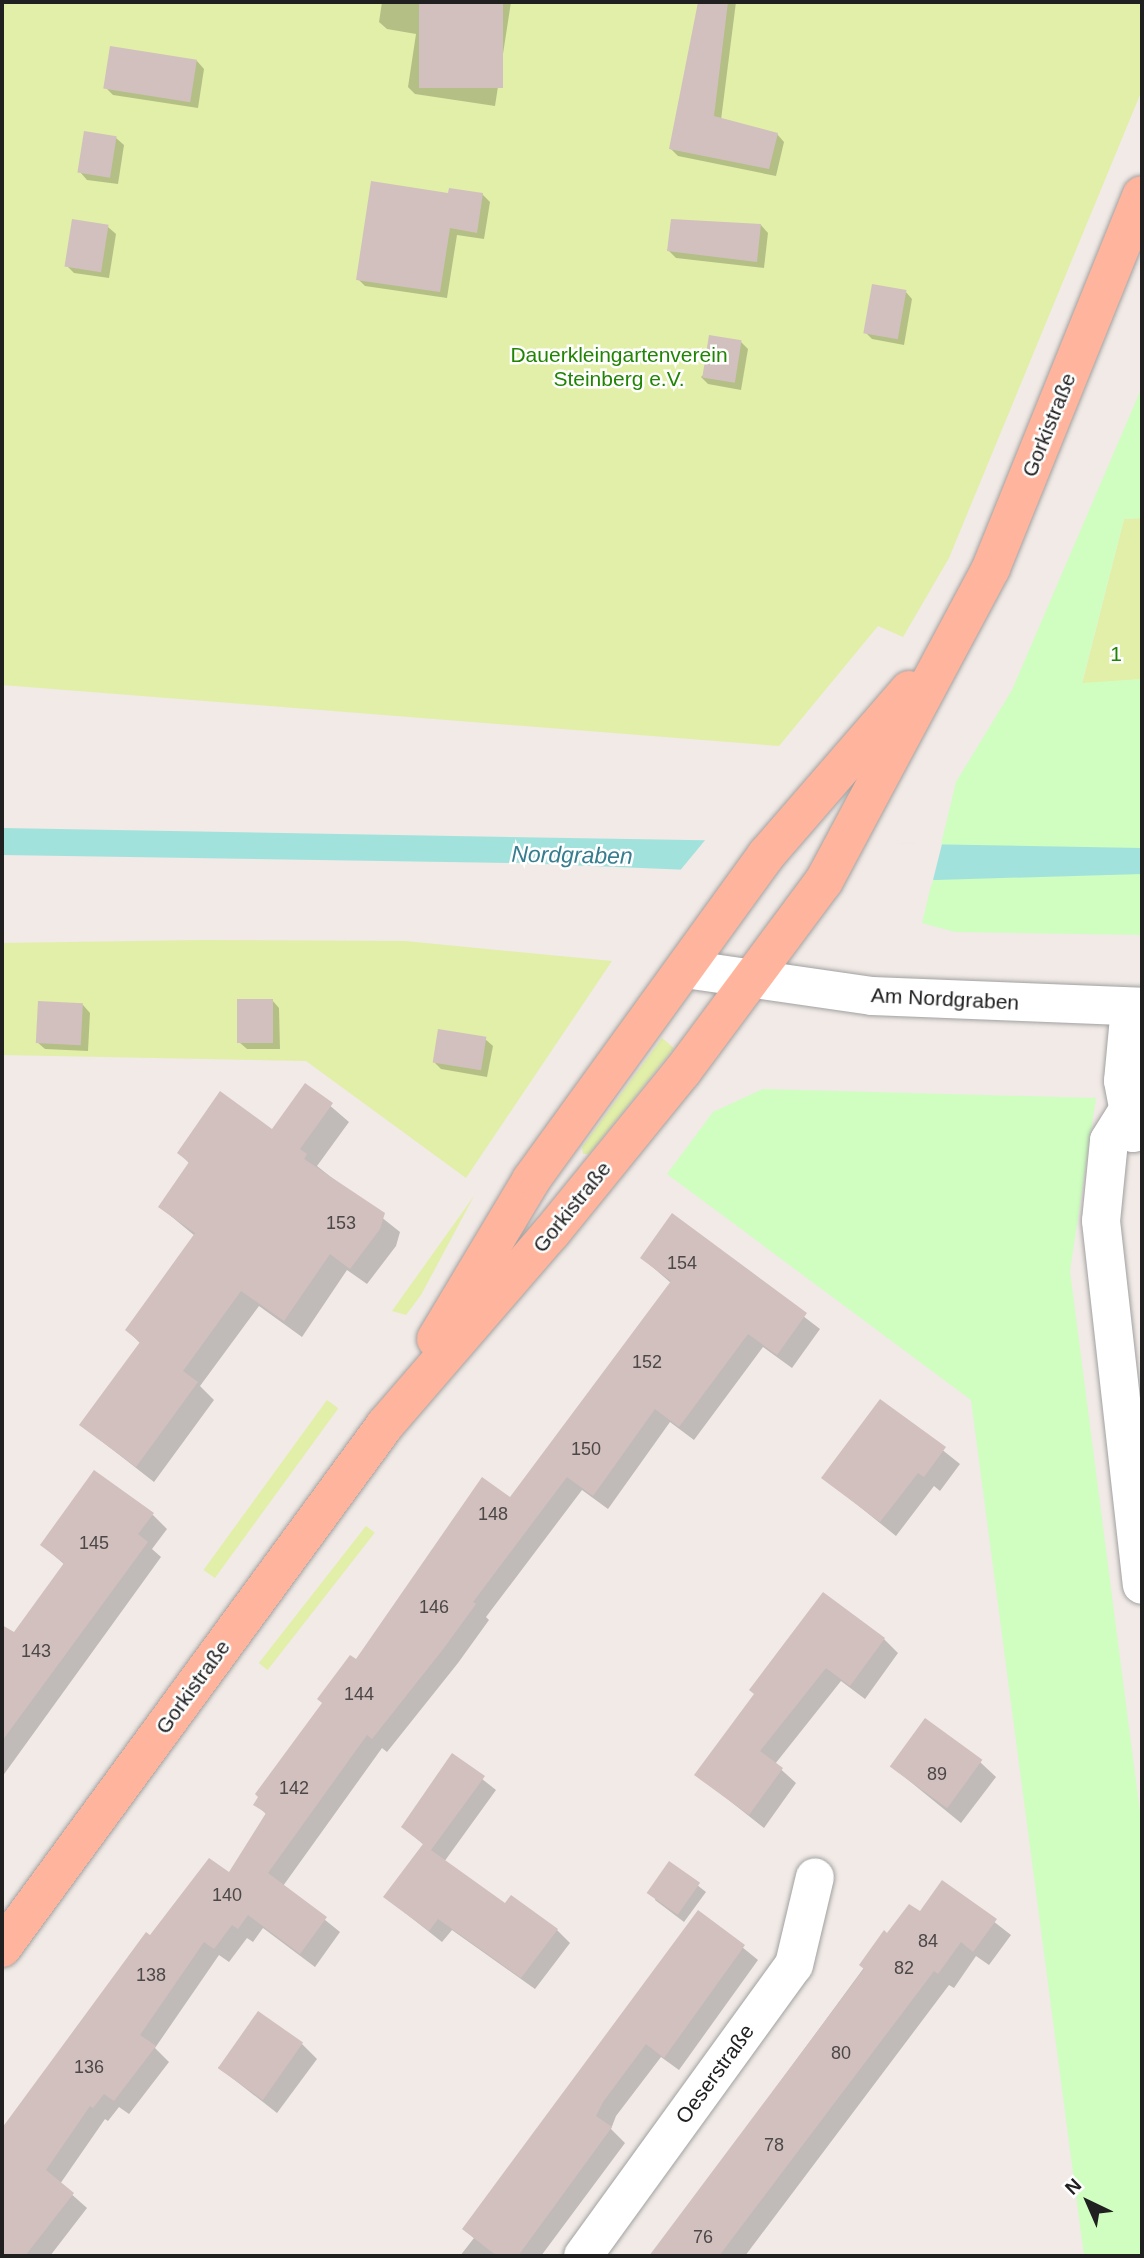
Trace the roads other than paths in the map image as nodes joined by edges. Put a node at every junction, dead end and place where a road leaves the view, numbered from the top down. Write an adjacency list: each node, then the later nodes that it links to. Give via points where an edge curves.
1 (1142, 195): 2 (main road, Gorkistraße, via 991,568)
2 (946, 650): 3 (main road, Gorkistraße, via 812,798); 4 (main road, Gorkistraße, via 824,881)
3 (685, 969): 4 (street); 6 (main road, Gorkistraße, via 531,1180)
4 (749, 982): 5 (street, Am Nordgraben, via 872,996); 6 (main road, Gorkistraße, via 551,1233)
5 (1136, 1007): 7 (street, via 1123,1081 1128,1110 1109,1141 1101,1221)
6 (386, 1425): 9 (main road, Gorkistraße)
7 (1142, 1585)
8 (815, 1877): 10 (street, Oeserstraße, via 794,1965)
9 (2, 1948)
10 (583, 2256)

